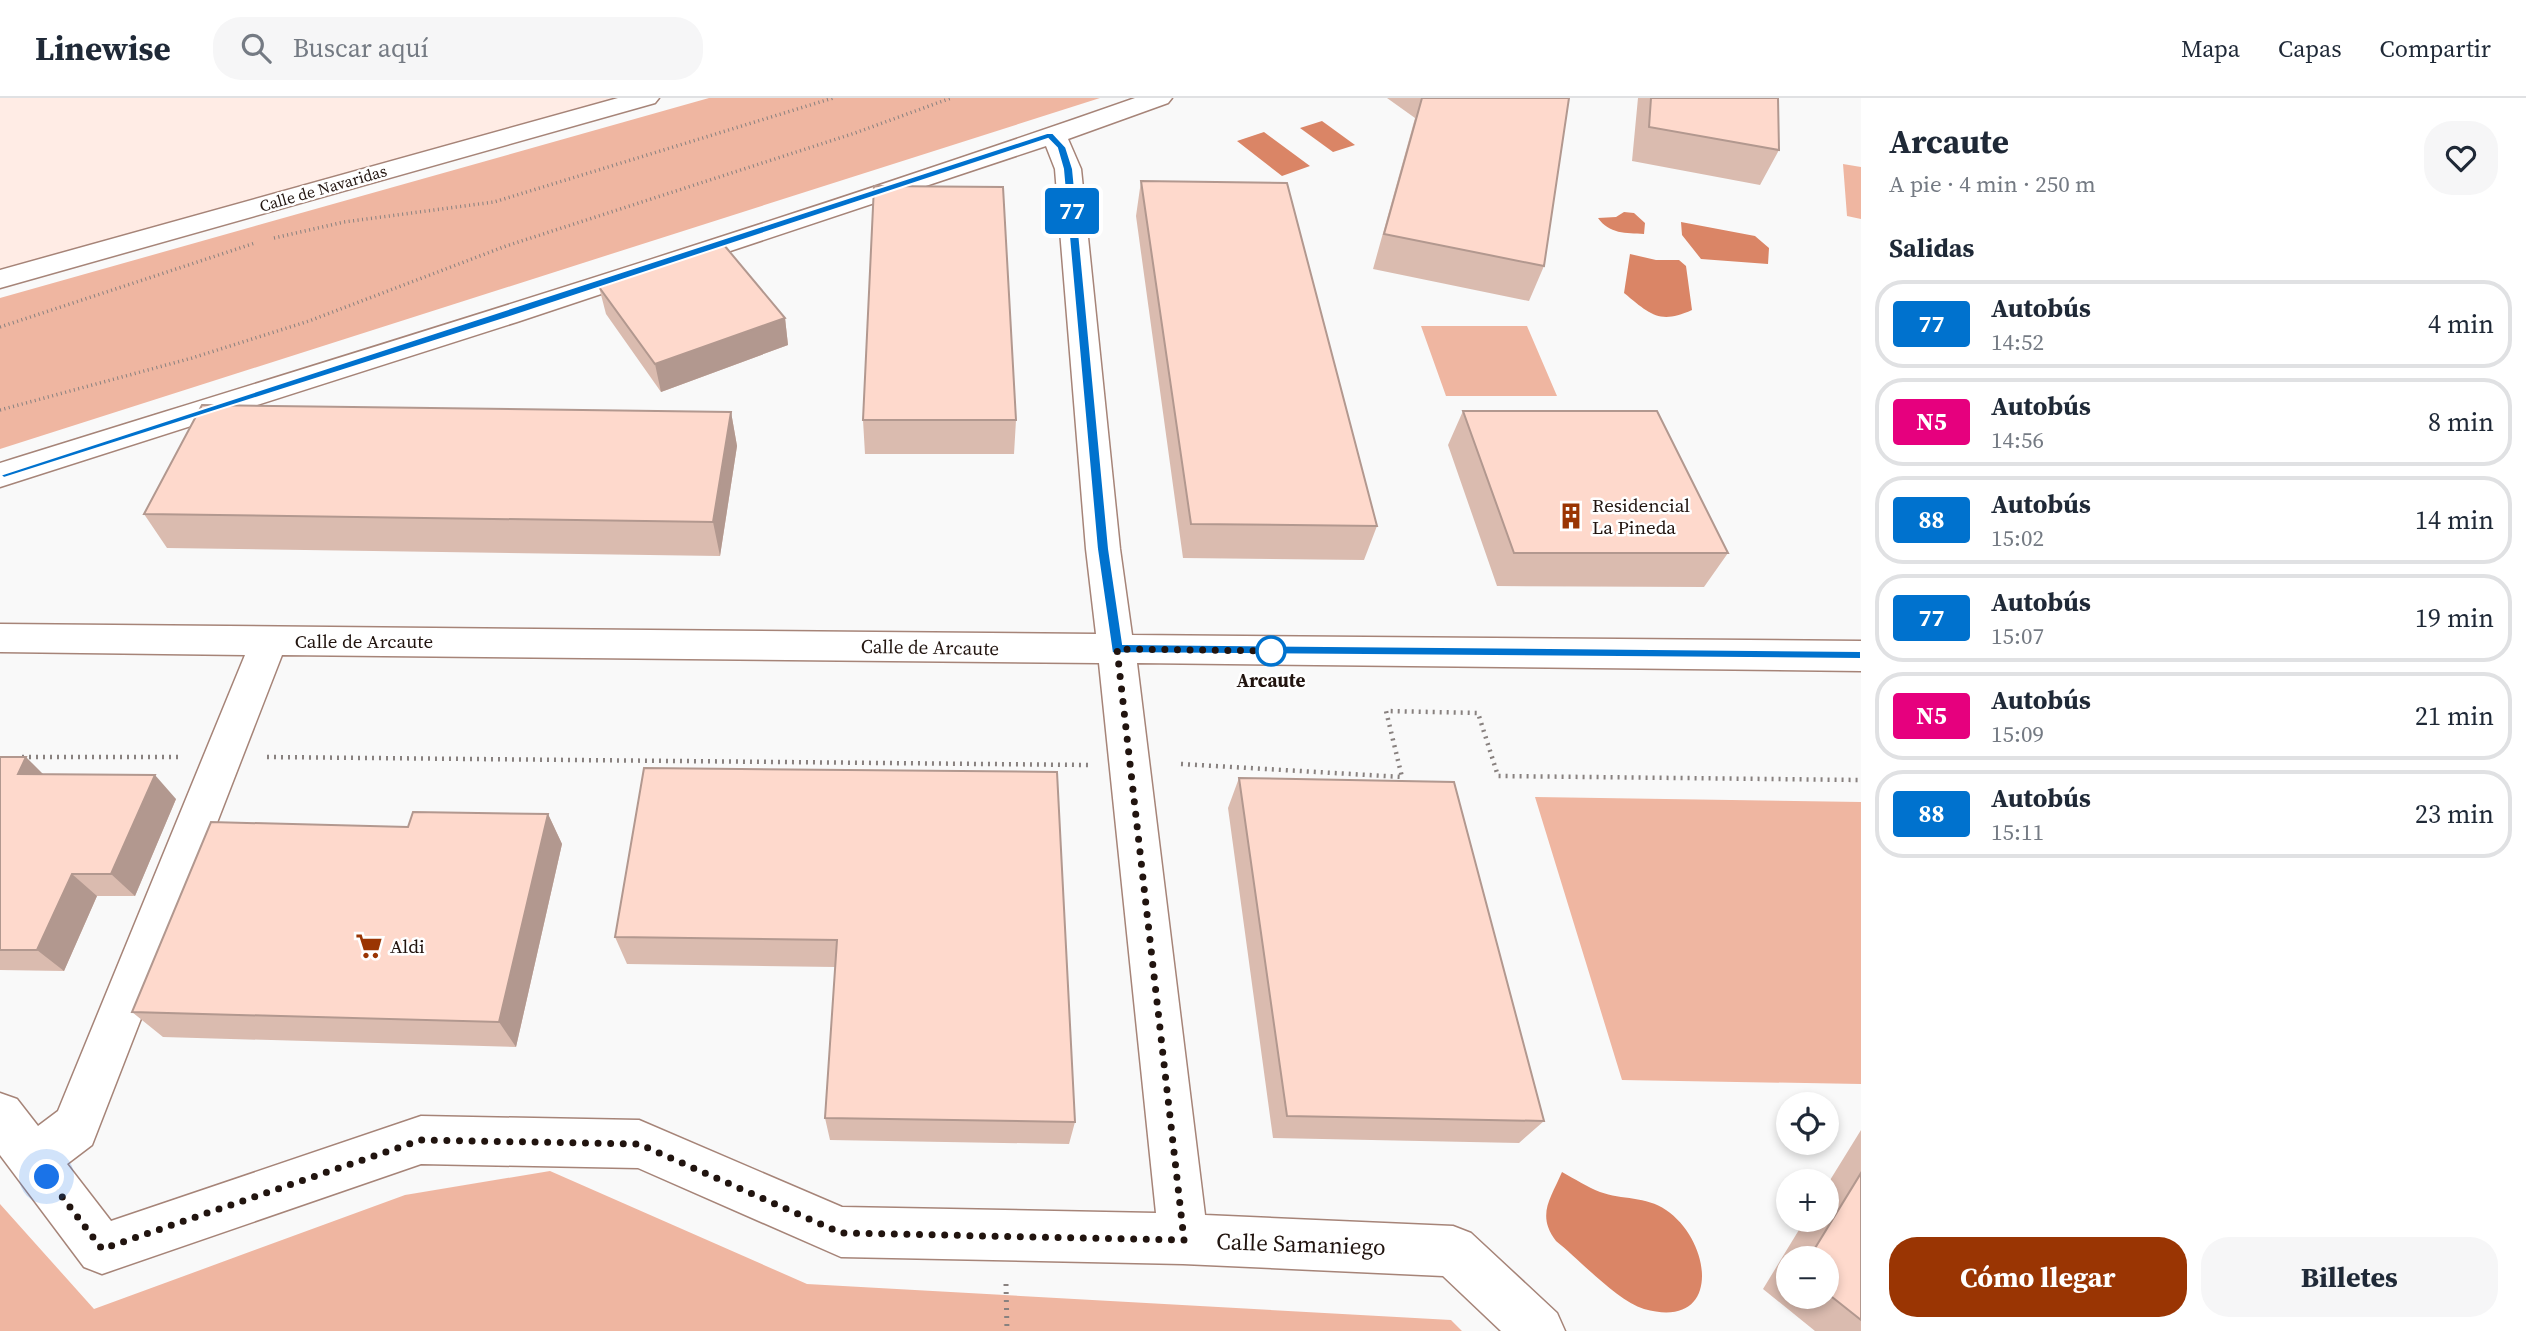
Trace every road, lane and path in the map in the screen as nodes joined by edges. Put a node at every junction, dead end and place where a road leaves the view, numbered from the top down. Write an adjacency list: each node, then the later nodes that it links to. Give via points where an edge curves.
1 (646, 98): 6 (street, Calle de Navaridas)
2 (833, 98): 7 (path, via 494,202 344,222 263,241)
3 (951, 98): 8 (path, via 842,138 506,246 309,321)
4 (1159, 98): 5 (street)
5 (1050, 135): 9 (street, via 506,315); 12 (street, via 1061,147 1068,169 1103,549)
6 (0, 279)
7 (0, 327)
8 (0, 410)
9 (0, 475)
10 (0, 638): 11 (street, Calle de Arcaute)
11 (269, 640): 12 (street, Calle de Arcaute); 14 (street)
12 (1117, 649): 13 (street, Calle de Arcaute); 21 (street)
13 (1861, 656)
14 (222, 757): 15 (path); 17 (path); 20 (street, via 75,1128)
15 (14, 758)
16 (1181, 764): 18 (path, via 1402,777 1386,711 1478,713 1498,776)
17 (1093, 765)
18 (1861, 780)
19 (0, 1115): 20 (street, Calle Samaniego)
20 (33, 1158): 21 (street, Calle Samaniego, via 102,1249 421,1140 639,1144 841,1233)
21 (1184, 1240): 22 (street, Calle Samaniego, via 1453,1251)
22 (1539, 1331)

